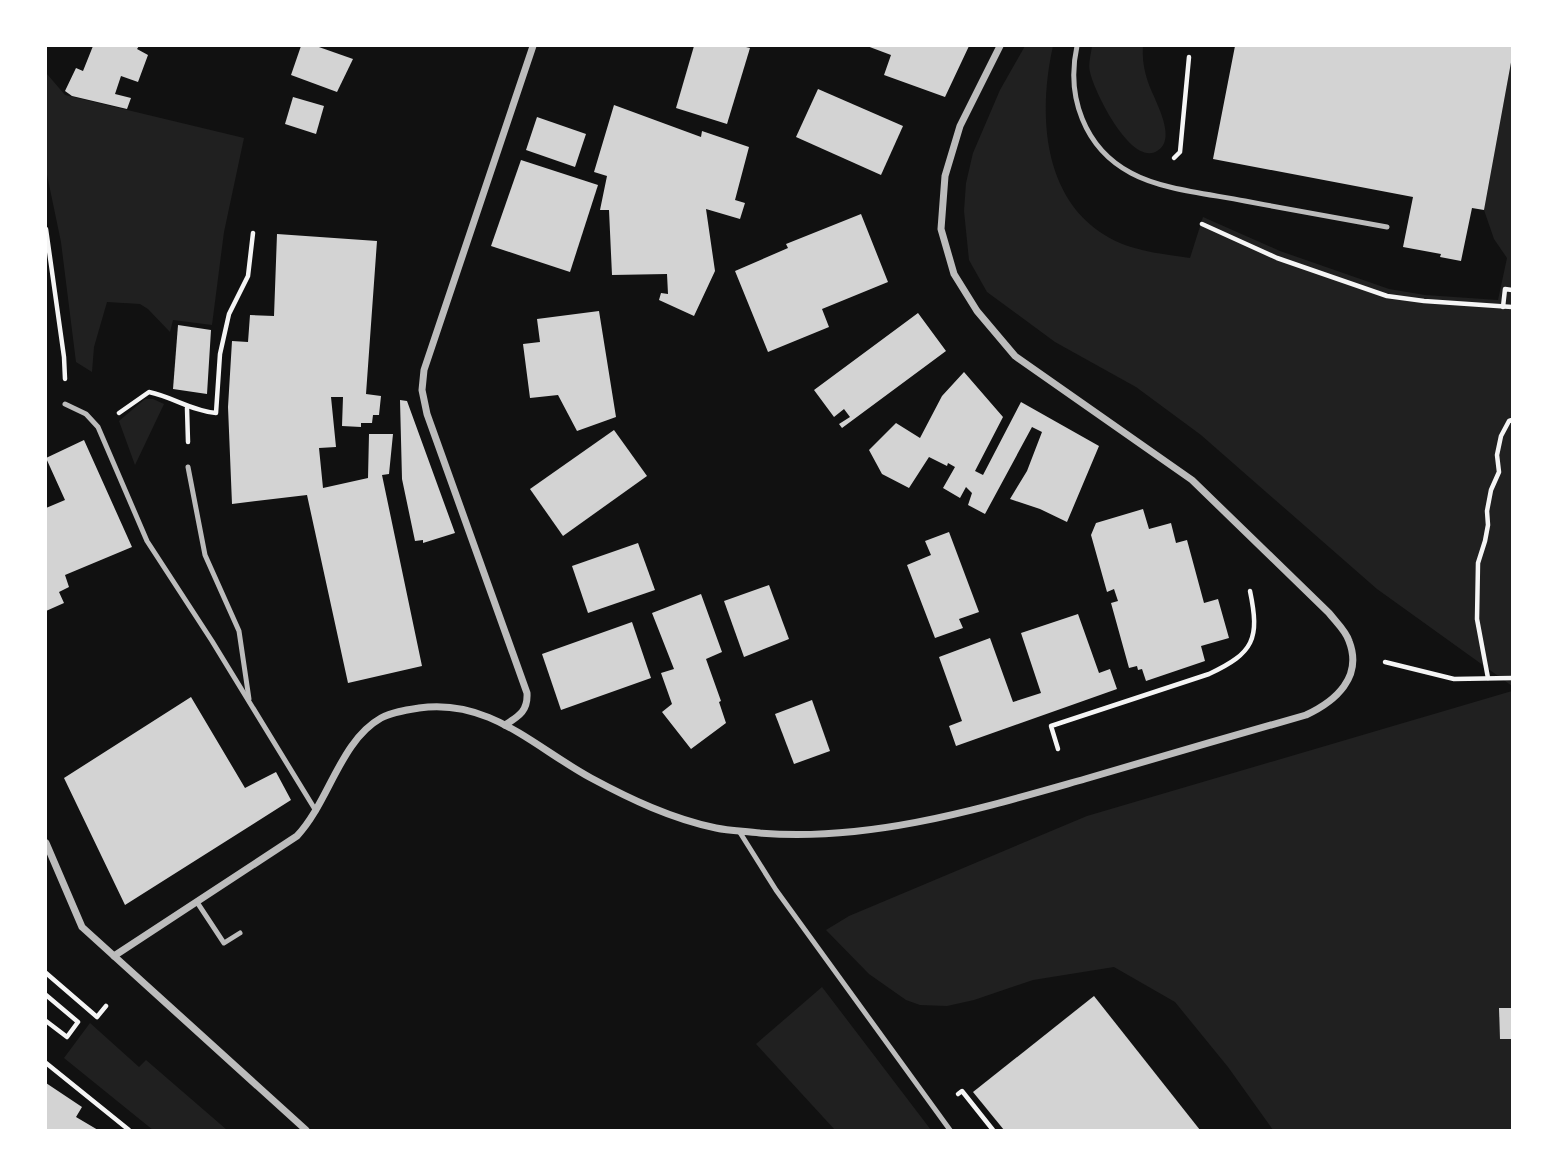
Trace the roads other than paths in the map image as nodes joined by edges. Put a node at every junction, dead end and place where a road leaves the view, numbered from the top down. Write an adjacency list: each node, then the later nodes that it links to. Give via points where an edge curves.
1 (533, 46): 8 (street, via 424,370 422,390 527,693 523,713)
2 (1000, 46): 10 (street, via 960,126 945,176 941,229 954,274 1015,356 1192,480 1329,613 1349,638 1352,674 1334,699 1306,715 973,811 854,833 799,836)
3 (1077, 46): 4 (lane, via 1073,77 1084,125 1097,146 1132,174 1192,191)
4 (1387, 227)
5 (65, 404): 7 (lane, via 98,427 147,541)
6 (188, 467): 7 (lane, via 205,555 239,631)
7 (249, 702): 9 (lane)
8 (505, 725): 9 (street, via 470,710 440,707 379,719 350,748); 10 (street, via 635,800 682,819)
9 (317, 812): 12 (street, via 297,836)
10 (739, 831): 16 (lane, via 776,890)
11 (46, 843): 14 (street, via 82,927)
12 (197, 902): 13 (lane, via 224,943); 14 (street)
13 (240, 933)
14 (114, 956): 15 (street)
15 (306, 1130)
16 (950, 1130)

